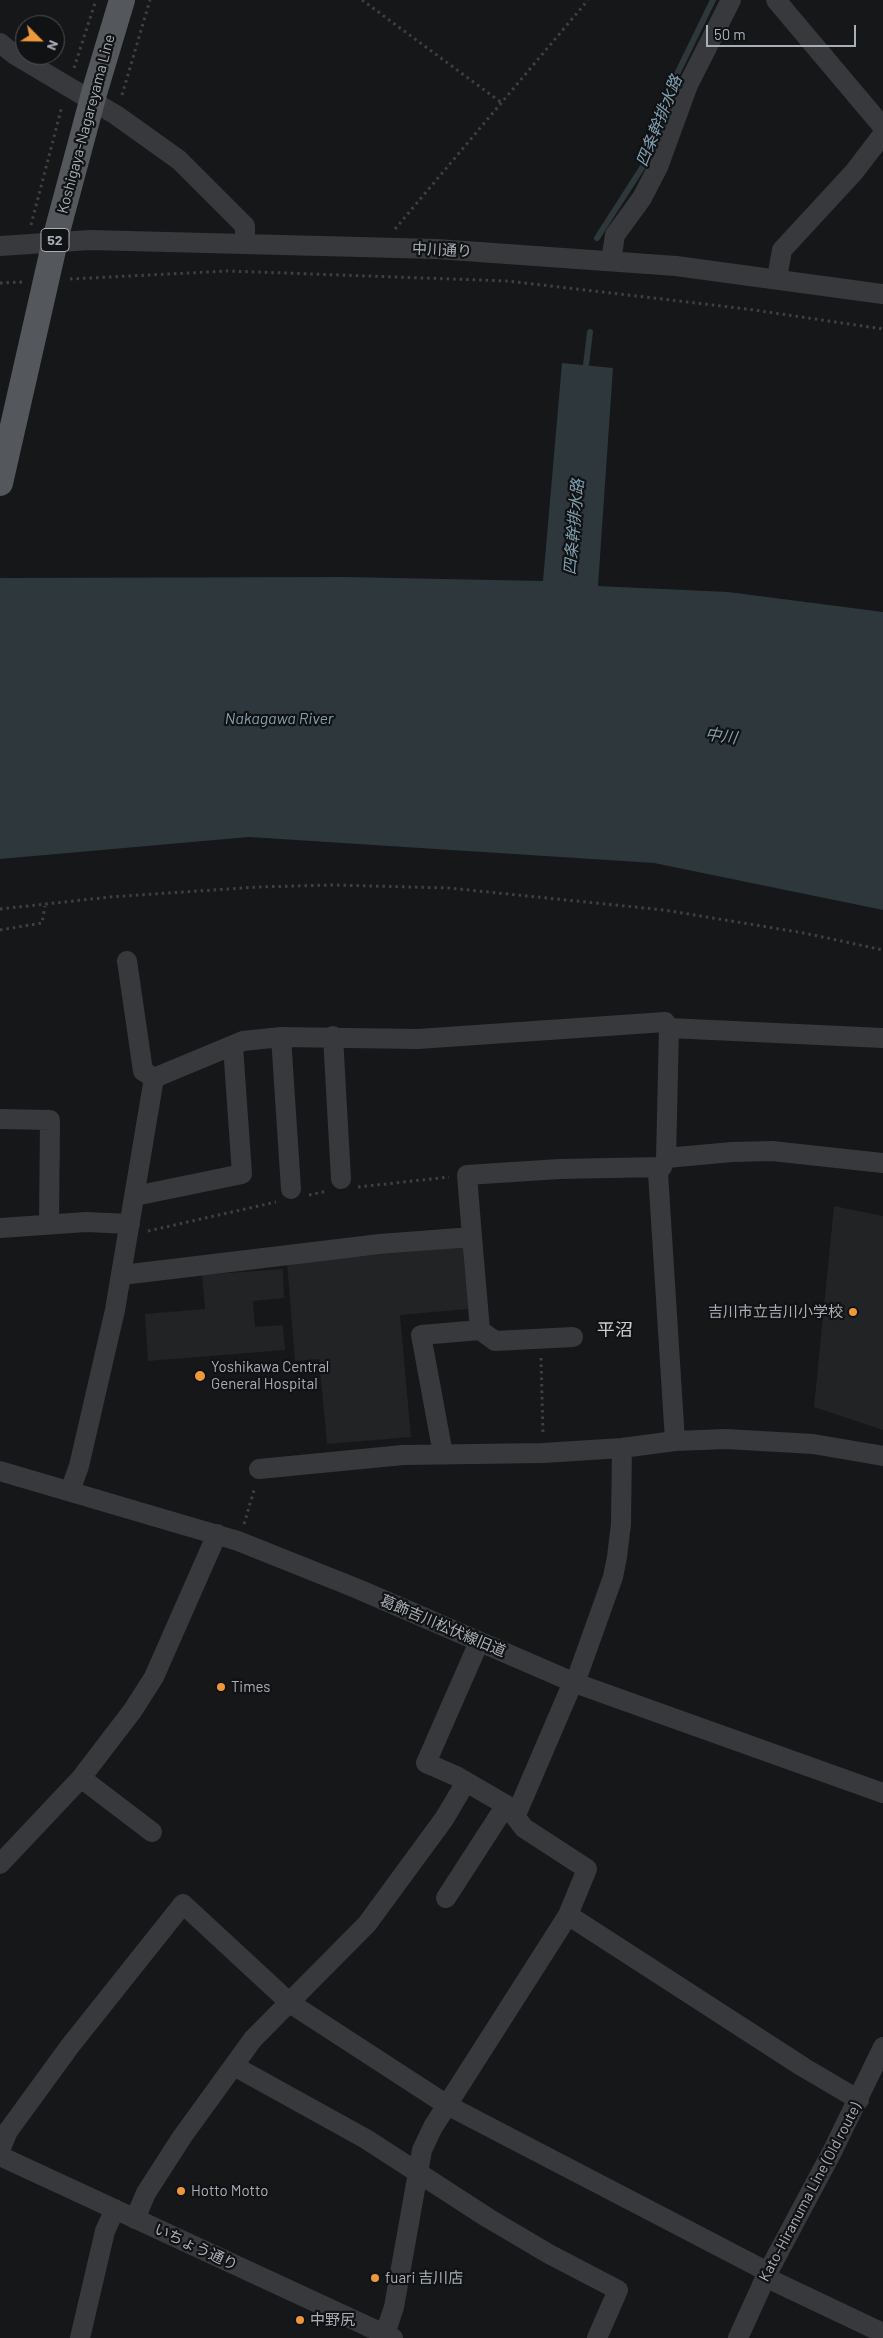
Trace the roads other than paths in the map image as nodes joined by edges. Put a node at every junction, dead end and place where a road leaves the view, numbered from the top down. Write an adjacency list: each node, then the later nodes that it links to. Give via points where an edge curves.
1 (122, 0): 12 (main road, Koshigaya-Nagareyama Line / 52, bridge, via 58,228)
2 (732, 0): 9 (street, via 688,85 658,166 642,198 615,235)
3 (776, 0): 5 (street)
4 (0, 43): 7 (street, via 116,115 180,160 245,226)
5 (883, 127)
6 (883, 134): 10 (street, via 854,172 782,250)
7 (245, 244): 8 (street, 中川通り, via 90,240); 9 (street, 中川通り, via 385,247)
8 (0, 246)
9 (611, 261): 10 (street, 中川通り)
10 (776, 278): 11 (street, 中川通り)
11 (883, 294)
12 (0, 483)
13 (127, 961): 19 (street, via 143,1070)
14 (669, 1028): 15 (street, via 664,1022 428,1038); 17 (street); 21 (street)
15 (333, 1036): 16 (street); 23 (street)
16 (281, 1037): 18 (street, via 243,1041); 24 (street)
17 (883, 1038)
18 (233, 1046): 19 (street); 25 (street, via 242,1174)
19 (154, 1078): 25 (street)
20 (0, 1119): 26 (street, via 50,1120)
21 (664, 1162): 22 (street, via 732,1152 772,1151); 29 (street, via 467,1175); 33 (street, via 658,1173)
22 (883, 1162)
23 (341, 1179)
24 (290, 1189)
25 (135, 1196): 27 (street)
26 (49, 1224): 27 (street); 28 (street)
27 (130, 1224): 30 (street)
28 (0, 1228)
29 (472, 1237): 30 (street, via 380,1244); 31 (street)
30 (122, 1275): 39 (street, via 79,1466)
31 (480, 1330): 32 (street, via 495,1341); 35 (street, via 421,1335)
32 (573, 1336)
33 (675, 1441): 34 (street); 36 (street, via 760,1440 813,1444)
34 (622, 1448): 35 (street); 42 (street, via 621,1524 613,1577)
35 (443, 1454): 37 (street)
36 (883, 1456)
37 (259, 1469)
38 (0, 1471): 39 (street, 葛飾吉川松伏線旧道)
39 (70, 1491): 40 (street, 葛飾吉川松伏線旧道)
40 (216, 1534): 41 (street, 葛飾吉川松伏線旧道); 43 (street, via 154,1678)
41 (479, 1642): 42 (street, 葛飾吉川松伏線旧道); 44 (street, via 426,1763)
42 (574, 1682): 45 (street, 葛飾吉川松伏線旧道); 46 (street)
43 (81, 1778): 47 (street); 48 (street)
44 (466, 1782): 46 (street); 51 (street, via 444,1819 367,1924)
45 (883, 1793)
46 (511, 1810): 49 (street); 50 (street, via 524,1828 586,1869)
47 (152, 1832)
48 (0, 1864)
49 (446, 1898)
50 (568, 1915): 54 (street, via 803,2068); 55 (street)
51 (290, 2003): 53 (street, via 253,2040); 55 (street); 56 (street, via 183,1904 70,2046 8,2131)
52 (883, 2047): 54 (street, Kato-Hiranuma Line (Old route))
53 (234, 2066): 58 (street, via 366,2139); 60 (street, via 151,2185)
54 (858, 2100): 61 (street, Kato-Hiranuma Line (Old route))
55 (447, 2105): 58 (street, via 422,2150); 61 (street)
56 (0, 2150)
57 (0, 2156): 59 (street, いちょう通り)
58 (417, 2172): 63 (street); 65 (street, via 541,2250 618,2290)
59 (115, 2209): 60 (street, いちょう通り); 64 (street, via 105,2231)
60 (135, 2219): 63 (street, いちょう通り)
61 (766, 2274): 62 (street); 66 (street, Kato-Hiranuma Line (Old route))
62 (883, 2333)
63 (389, 2336)
64 (80, 2338)
65 (597, 2338)
66 (738, 2338)

